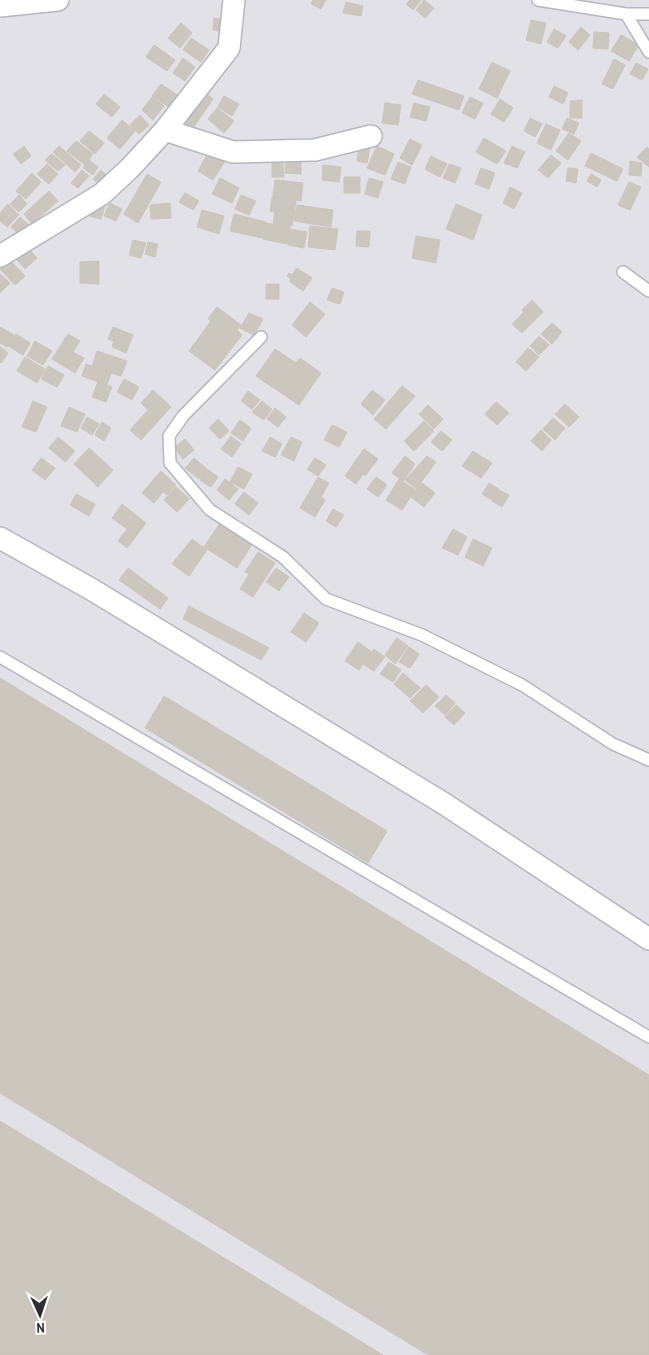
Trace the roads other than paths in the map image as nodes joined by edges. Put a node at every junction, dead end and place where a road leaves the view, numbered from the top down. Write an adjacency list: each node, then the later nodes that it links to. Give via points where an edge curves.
1 (58, 0): 4 (street)
2 (234, 0): 8 (street, via 229,48)
3 (538, 0): 5 (lane)
4 (0, 6)
5 (626, 14): 6 (lane); 7 (lane)
6 (649, 14)
7 (649, 52)
8 (165, 130): 9 (street, via 232,152 315,150); 10 (street, via 102,194)
9 (371, 136)
10 (0, 256)
11 (623, 272): 12 (lane)
12 (649, 291)
13 (261, 337): 16 (lane, via 183,416 169,436 170,463 210,510 283,557 326,599 422,635 522,685 614,744)
14 (0, 538): 17 (street, via 91,589 443,803)
15 (0, 657): 18 (lane)
16 (649, 760)
17 (649, 939)
18 (649, 1037)

